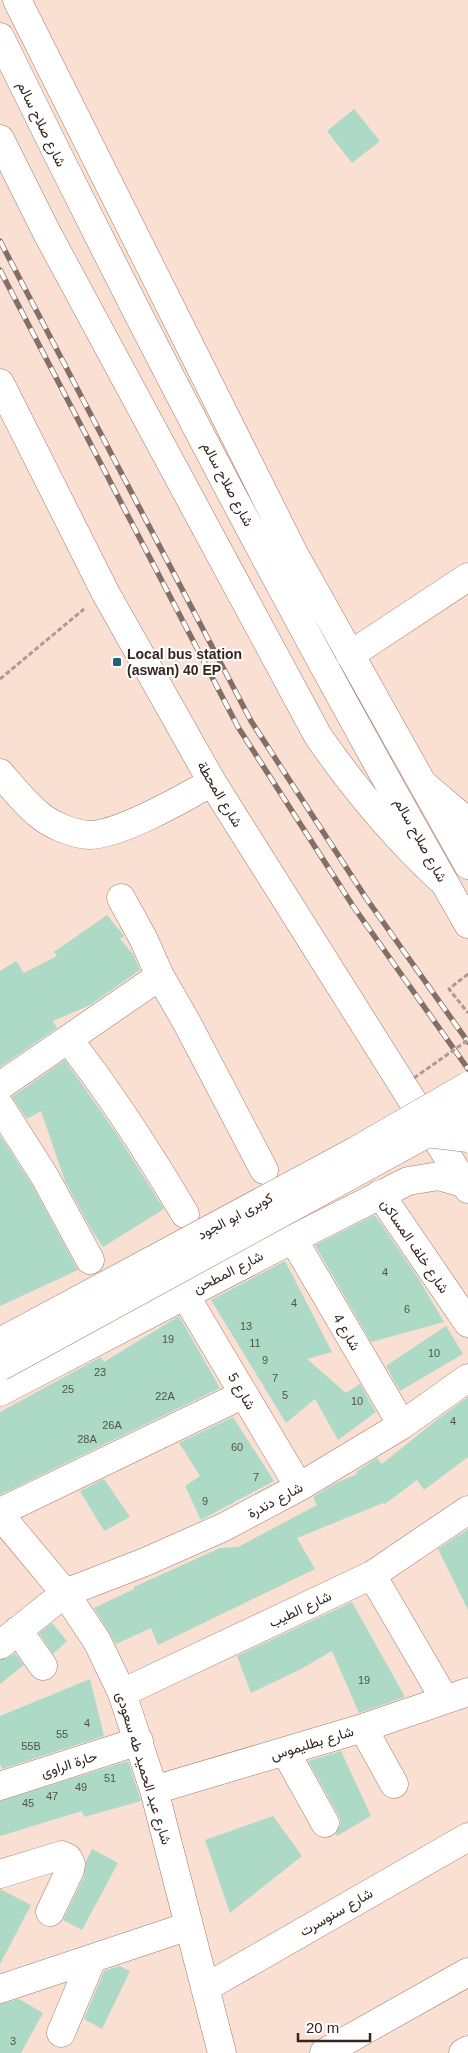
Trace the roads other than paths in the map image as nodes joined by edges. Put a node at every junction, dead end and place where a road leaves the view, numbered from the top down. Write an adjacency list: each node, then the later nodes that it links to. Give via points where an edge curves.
1 (16, 0): 6 (street, شارع صلاح سالم, via 294,552)
2 (0, 37): 12 (street, شارع صلاح سالم, via 83,208 270,564)
3 (0, 139): 12 (street, via 318,736 377,815)
4 (0, 383): 8 (street, شارع المحطة, via 105,592)
5 (468, 577): 6 (street)
6 (350, 655): 9 (street, شارع صلاح سالم)
7 (0, 774): 8 (street, via 38,814 55,825 89,835 107,833 127,825)
8 (212, 782): 24 (street, شارع المحطة)
9 (422, 784): 10 (street); 11 (street, شارع صلاح سالم)
10 (468, 822)
11 (468, 864)
12 (446, 885): 14 (street, شارع صلاح سالم)
13 (121, 898): 15 (street)
14 (468, 924)
15 (160, 976): 16 (street); 23 (street)
16 (68, 1039): 17 (street); 26 (street, via 146,1147)
17 (0, 1086)
18 (468, 1086): 31 (street, كوبرى ابو الجود, bridge, via 357,1150)
19 (0, 1106): 28 (street, via 45,1177)
20 (468, 1111): 21 (street, كوبرى ابو الجود, bridge)
21 (426, 1133): 22 (street, bridge); 32 (street, كوبرى ابو الجود, bridge)
22 (468, 1138)
23 (264, 1170)
24 (466, 1186): 25 (street, شارع المطحن, via 439,1176 408,1180)
25 (380, 1194): 27 (street, شارع المطحن); 30 (street, شارع خلف المساكن)
26 (185, 1214)
27 (293, 1239): 29 (street, شارع المطحن); 36 (street, شارع 4)
28 (90, 1260)
29 (185, 1295): 34 (street, شارع المطحن); 35 (street, شارع 5)
30 (468, 1323)
31 (0, 1342)
32 (0, 1367)
33 (468, 1378): 36 (street, شارع دندرة)
34 (0, 1392)
35 (244, 1394): 37 (street, شارع 5); 39 (street)
36 (402, 1425): 37 (street, شارع دندرة)
37 (299, 1487): 42 (street, شارع دندرة, via 215,1531)
38 (468, 1510): 41 (street, شارع الطيب)
39 (0, 1512)
40 (0, 1516): 42 (street, شارع عبد الحميد طه سعودى)
41 (372, 1576): 45 (street, شارع الطيب); 46 (street)
42 (66, 1593): 43 (street, شارع دندرة); 45 (street, شارع عبد الحميد طه سعودى, via 97,1642)
43 (9, 1637): 44 (street)
44 (43, 1666)
45 (122, 1693): 48 (street, شارع عبد الحميد طه سعودى)
46 (457, 1696): 47 (street, شارع بطليموس)
47 (363, 1728): 49 (street, شارع بطليموس); 50 (street)
48 (139, 1741): 51 (street, حارة الراوى); 52 (street, شارع عبد الحميد طه سعودى)
49 (285, 1751): 52 (street, شارع بطليموس); 53 (street)
50 (394, 1784)
51 (0, 1786)
52 (154, 1790): 57 (street, شارع عبد الحميد طه سعودى)
53 (326, 1823)
54 (468, 1837): 60 (street, شارع سنوسرت)
55 (0, 1874): 56 (street, via 62,1855 68,1858 70,1870)
56 (50, 1912)
57 (189, 1926): 58 (street); 60 (street, شارع عبد الحميد طه سعودى)
58 (92, 1959): 61 (street); 62 (street)
59 (468, 1972): 65 (street)
60 (205, 1988): 64 (street, شارع عبد الحميد طه سعودى)
61 (0, 1990)
62 (60, 2033)
63 (468, 2050): 66 (street)
64 (222, 2053)
65 (324, 2053)
66 (463, 2053)

